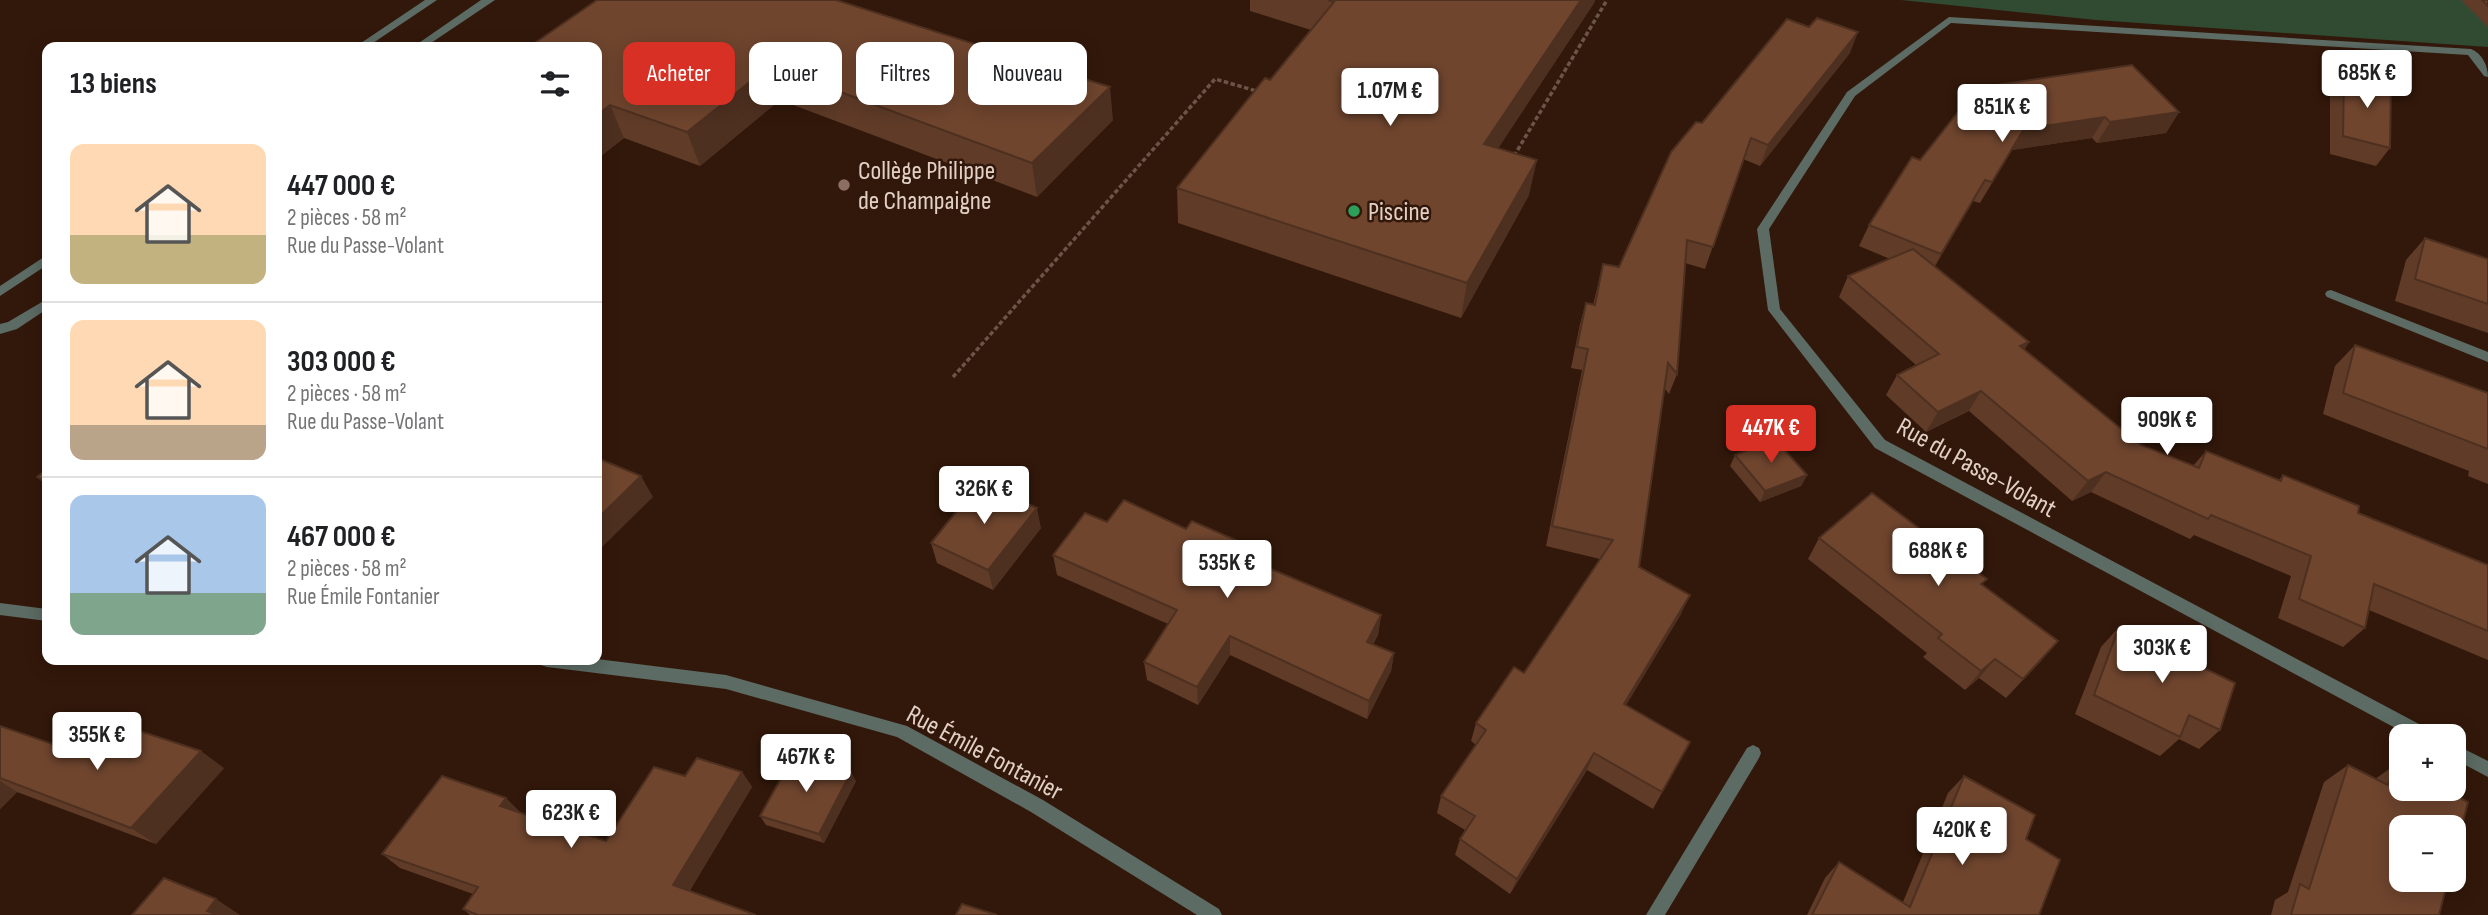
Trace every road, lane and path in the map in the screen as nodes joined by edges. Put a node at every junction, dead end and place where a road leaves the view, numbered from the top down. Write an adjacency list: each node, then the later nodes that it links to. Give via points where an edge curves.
1 (432, 0): 4 (street)
2 (491, 0): 5 (street)
3 (1608, 0): 8 (path)
4 (368, 42)
5 (425, 42)
6 (2488, 74): 19 (street, Rue du Passe-Volant, via 2471,52 1949,20 1851,94 1763,229 1774,310 1880,444)
7 (1269, 94): 15 (path, via 1215,79)
8 (1511, 163)
9 (42, 263): 10 (street)
10 (0, 292)
11 (2331, 294): 14 (street)
12 (42, 306): 13 (street)
13 (0, 329)
14 (2488, 357)
15 (953, 377)
16 (0, 609): 17 (street)
17 (42, 614)
18 (588, 665): 23 (street, Rue Émile Fontanier, via 726,682 901,731 1037,806)
19 (2403, 724)
20 (1753, 753): 24 (street)
21 (2466, 757): 22 (street)
22 (2488, 769)
23 (1213, 915)
24 (1655, 915)

